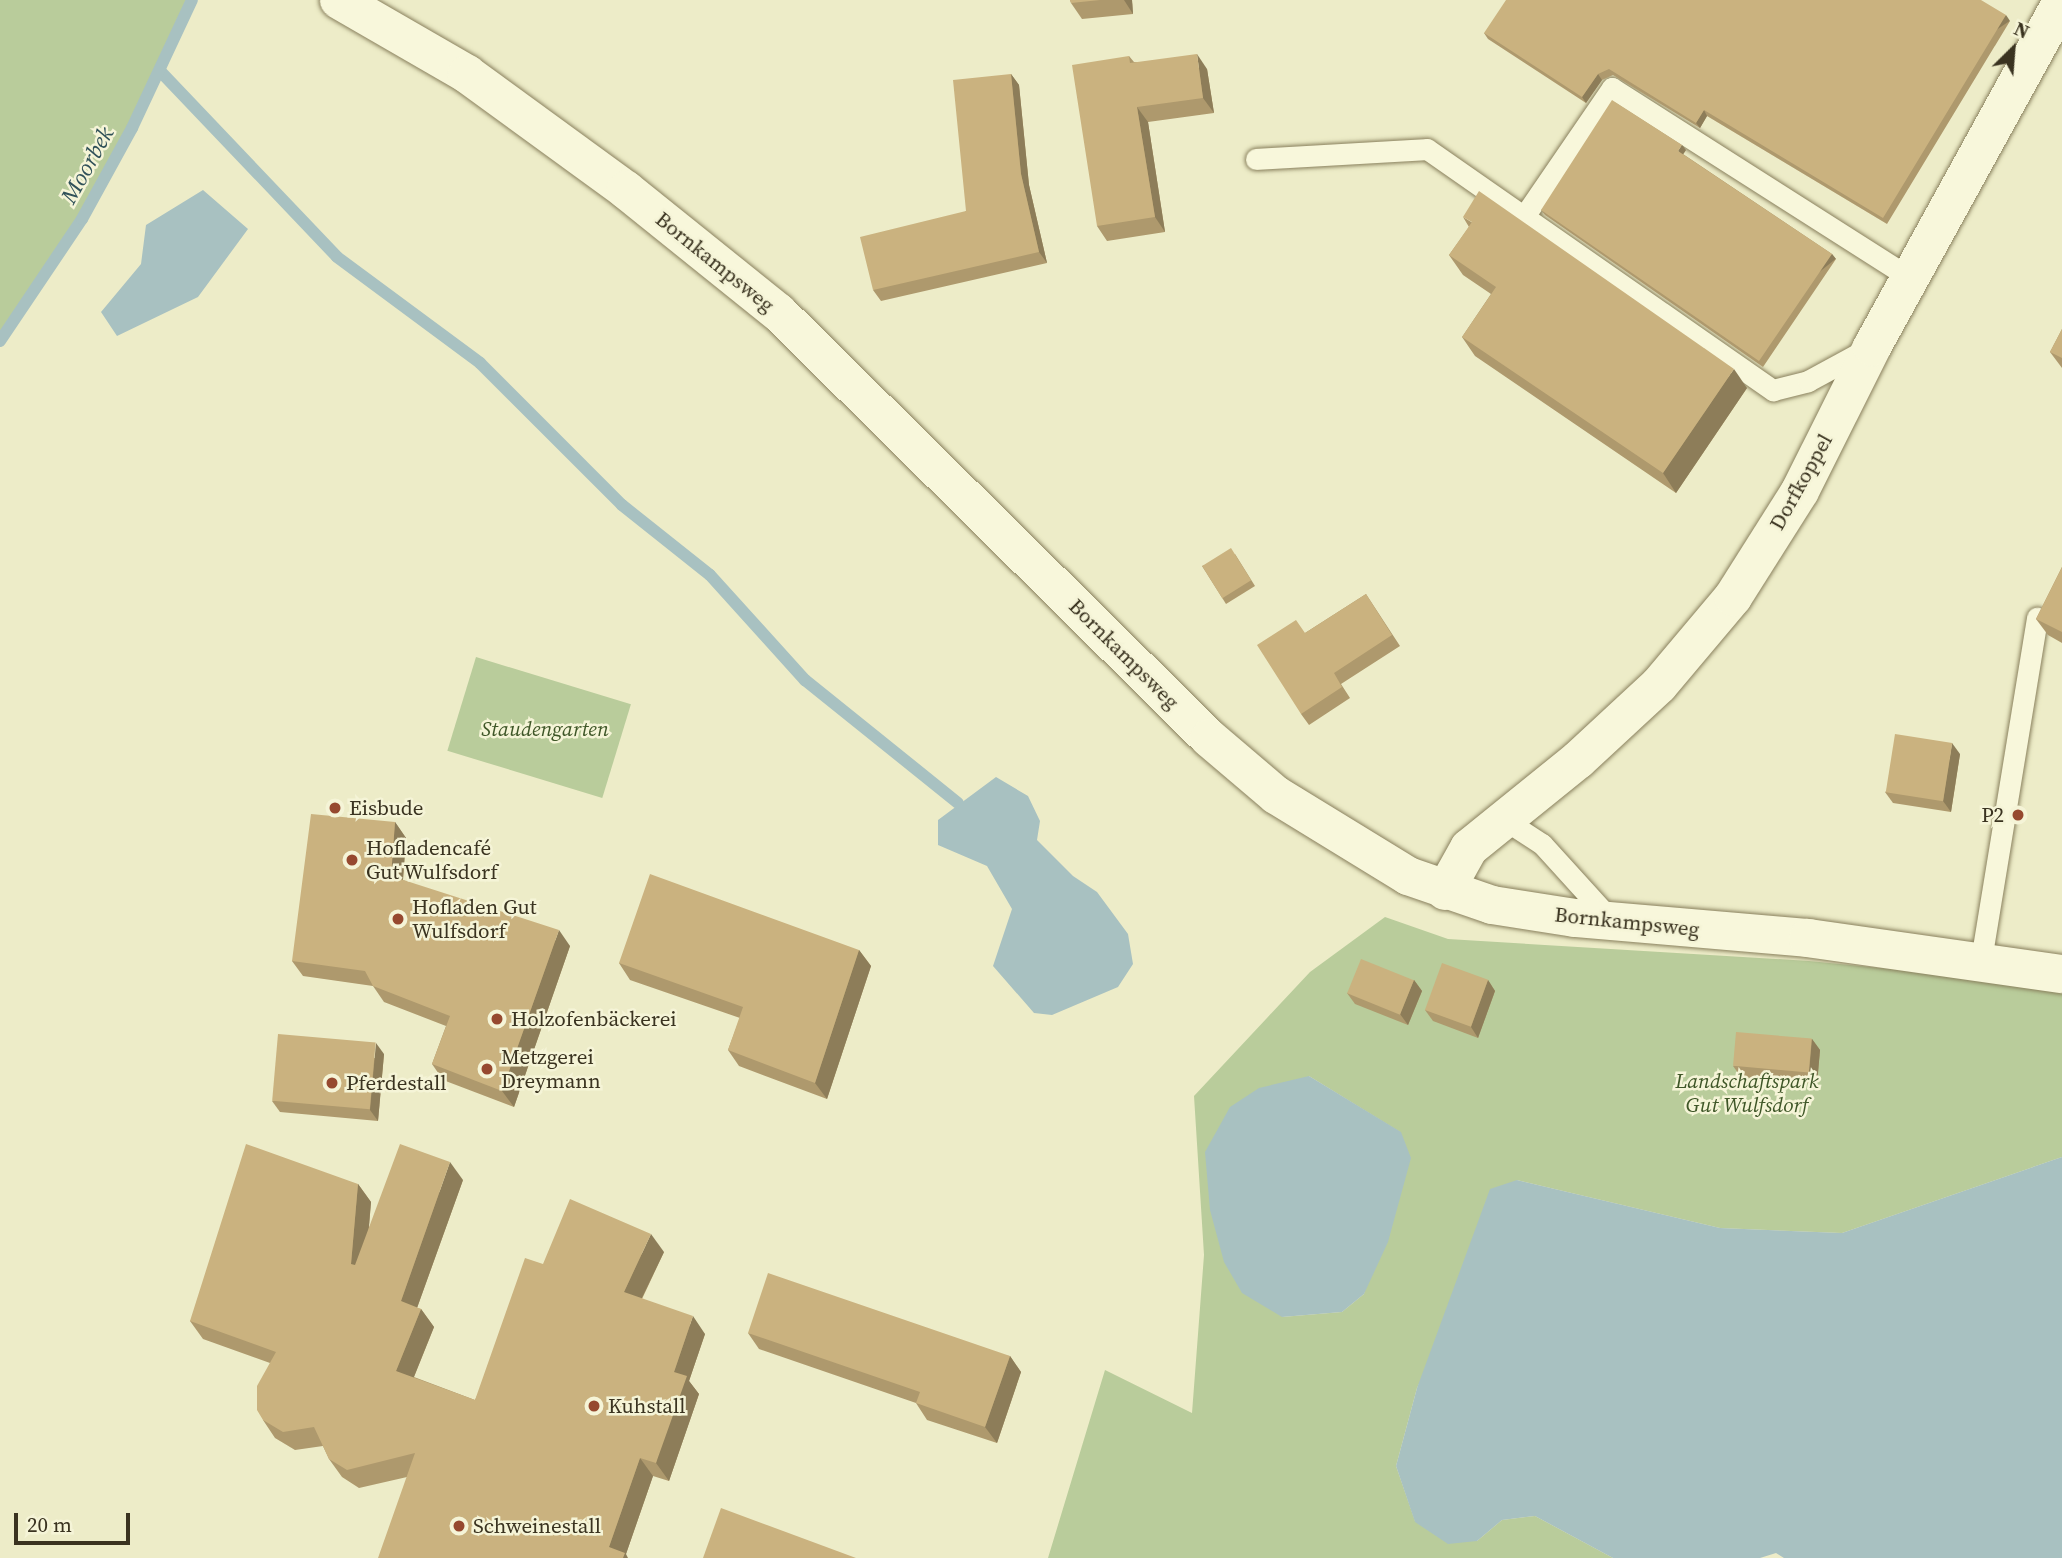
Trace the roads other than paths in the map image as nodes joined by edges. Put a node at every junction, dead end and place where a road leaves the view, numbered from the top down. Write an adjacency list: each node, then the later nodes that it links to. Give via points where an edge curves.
1 (339, 0): 9 (street, Bornkampsweg, via 467,75 626,190 767,303 1219,746 1327,830 1408,876)
2 (2062, 1): 5 (street, Dorfkoppel)
3 (1256, 159): 4 (lane, via 1427,149)
4 (1525, 215): 5 (lane, via 1612,88); 6 (lane, via 1773,390 1808,382)
5 (1910, 278): 6 (street, Dorfkoppel)
6 (1872, 347): 8 (street, Dorfkoppel, via 1800,491 1733,597 1659,685)
7 (2037, 618): 11 (lane)
8 (1505, 820): 9 (street, Dorfkoppel, via 1469,848); 10 (lane, via 1542,844)
9 (1446, 891): 10 (street, Bornkampsweg, via 1492,905)
10 (1612, 922): 11 (street, Bornkampsweg, via 1808,938)
11 (1982, 960): 12 (street, Bornkampsweg)
12 (2062, 974)

